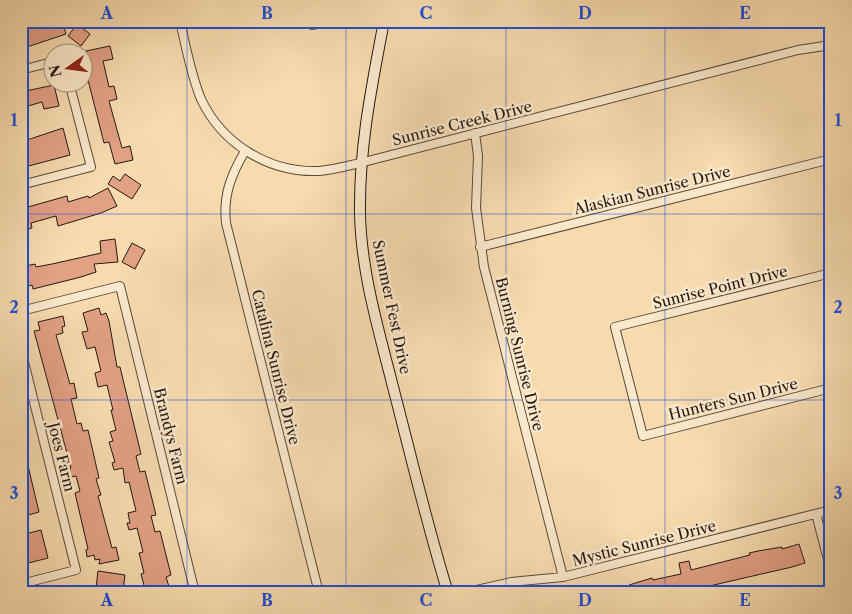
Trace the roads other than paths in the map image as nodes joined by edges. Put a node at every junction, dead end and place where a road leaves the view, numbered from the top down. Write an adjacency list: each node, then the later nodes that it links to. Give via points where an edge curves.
1 (180, 21): 11 (street, Sunrise Creek Drive, via 202,101 220,128)
2 (330, 21): 5 (street)
3 (362, 21): 4 (street)
4 (383, 23): 13 (street, Summer Fest Drive)
5 (312, 25)
6 (831, 45): 10 (street, Sunrise Creek Drive, via 798,50)
7 (42, 65): 8 (street)
8 (21, 70)
9 (72, 92): 14 (street, via 91,167)
10 (475, 133): 13 (street, Sunrise Creek Drive); 15 (street, Burning Sunrise Drive)
11 (245, 151): 13 (street, Sunrise Creek Drive, via 278,166 307,171); 27 (street, Catalina Sunrise Drive, via 225,195 226,223)
12 (831, 159): 15 (street, Alaskian Sunrise Drive)
13 (360, 163): 28 (street, Summer Fest Drive, via 364,260 372,300)
14 (21, 185)
15 (480, 247): 24 (street, Burning Sunrise Drive)
16 (831, 273): 20 (street, Sunrise Point Drive, via 615,327)
17 (21, 311): 26 (street, Brandys Farm, via 120,286)
18 (21, 350): 25 (street, Joes Farm, via 76,570)
19 (831, 388): 20 (street, Hunters Sun Drive)
20 (643, 436)
21 (831, 510): 22 (street, Mystic Sunrise Drive)
22 (816, 514): 23 (street); 24 (street, Mystic Sunrise Drive)
23 (831, 571)
24 (563, 577): 29 (street, Mystic Sunrise Drive, via 511,582)
25 (21, 584)
26 (195, 593)
27 (319, 593)
28 (448, 593)
29 (463, 593)

